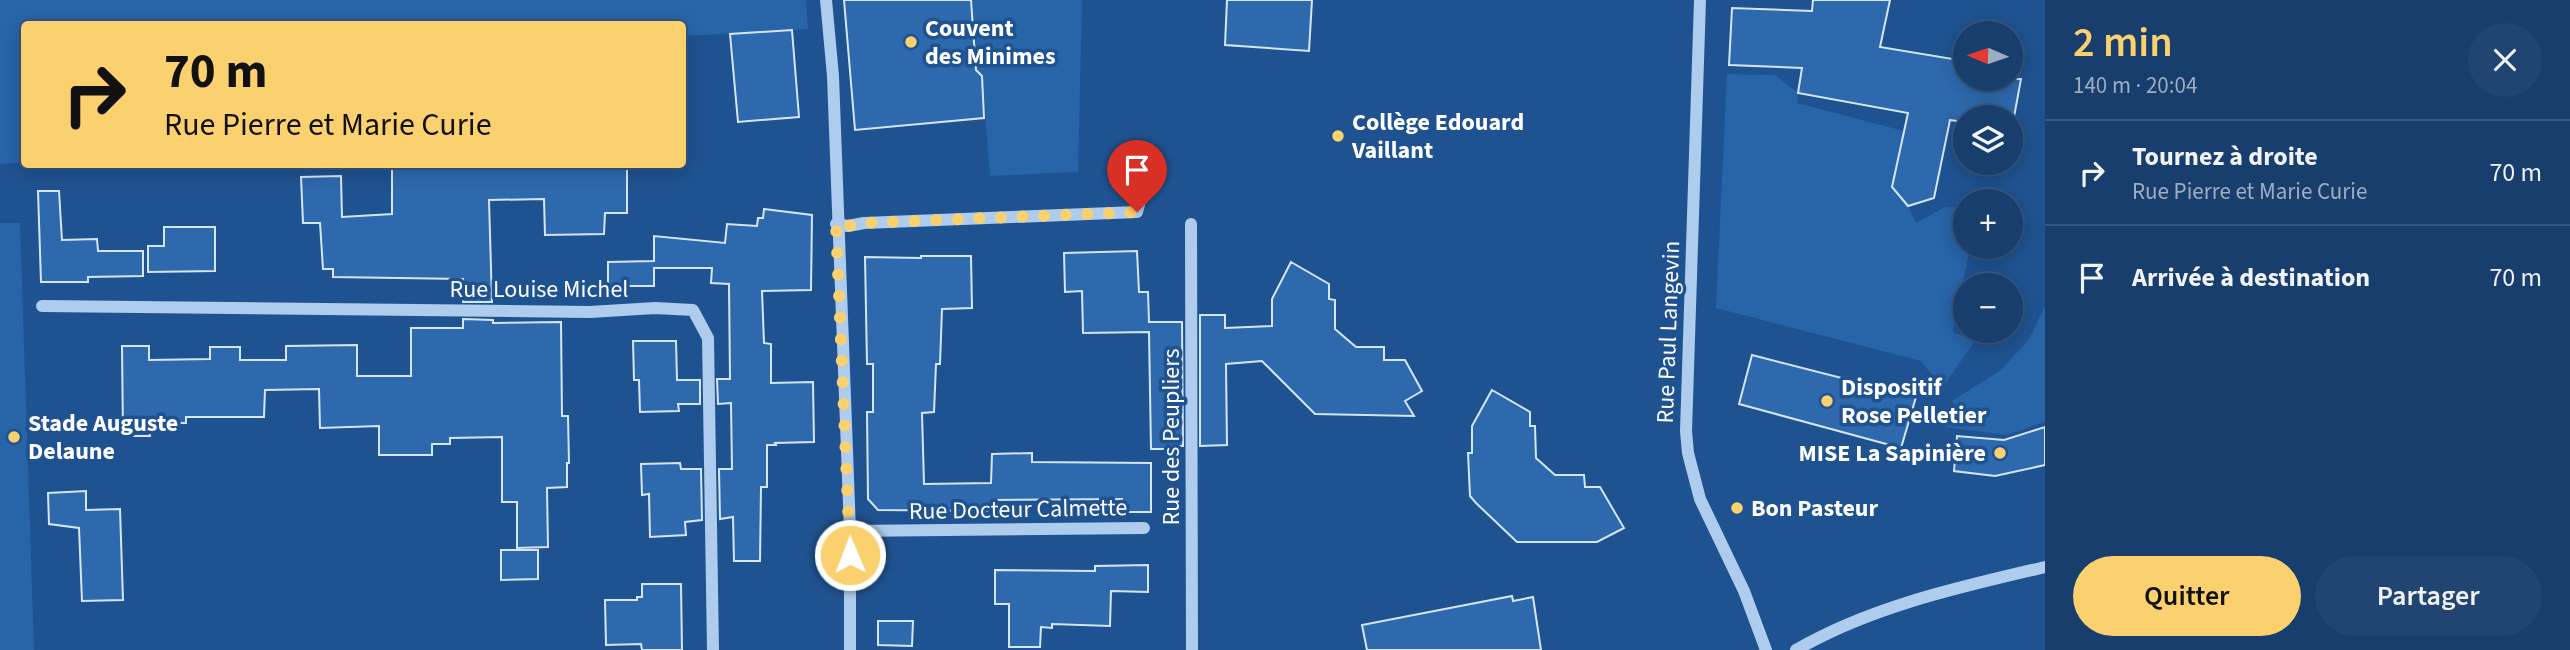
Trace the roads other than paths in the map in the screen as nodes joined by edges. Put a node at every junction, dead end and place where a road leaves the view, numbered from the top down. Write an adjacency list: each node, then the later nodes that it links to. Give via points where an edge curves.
1 (826, 0): 4 (street)
2 (1700, 0): 13 (street, Rue Paul Langevin, via 1688,453 1700,499)
3 (1144, 186): 4 (street, via 1137,212)
4 (836, 224): 8 (street)
5 (1191, 224): 12 (street, Rue des Peupliers)
6 (41, 306): 10 (street, Rue Louise Michel, via 693,310 708,338)
7 (1144, 528): 8 (street, Rue Docteur Calmette)
8 (850, 531): 11 (street)
9 (2045, 567): 14 (street, via 1951,589 1857,621)
10 (713, 650)
11 (850, 650)
12 (1192, 650)
13 (1766, 650)
14 (1796, 650)

